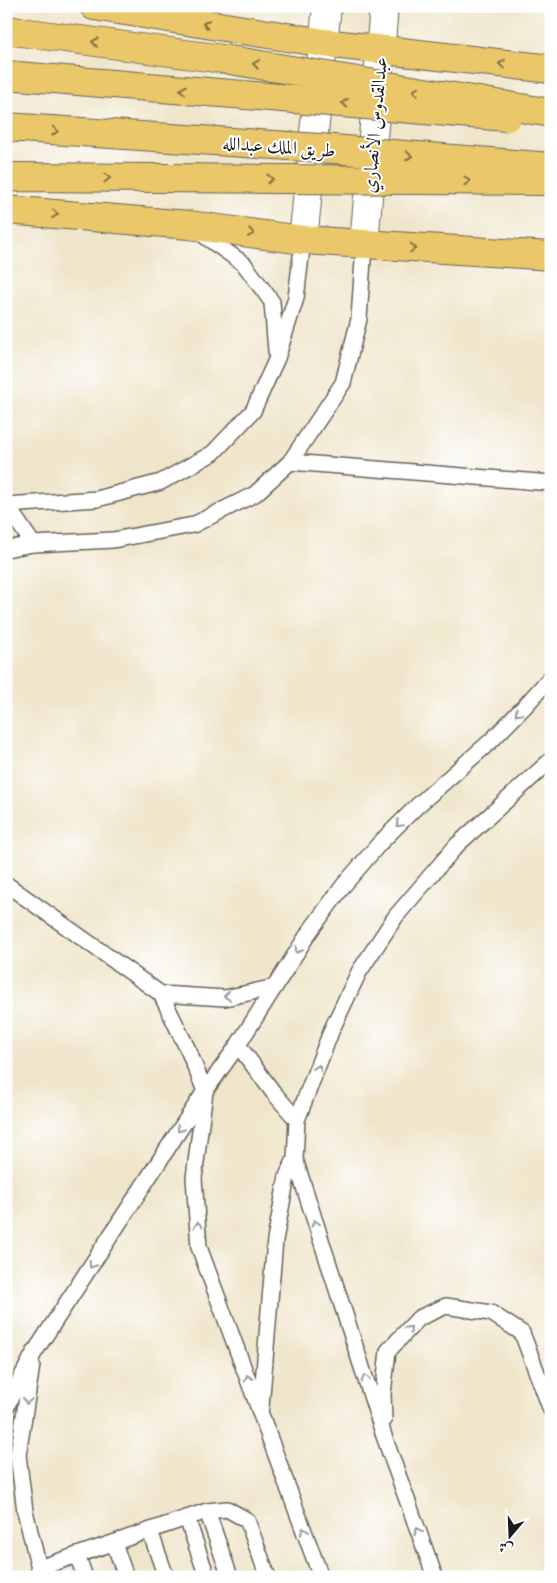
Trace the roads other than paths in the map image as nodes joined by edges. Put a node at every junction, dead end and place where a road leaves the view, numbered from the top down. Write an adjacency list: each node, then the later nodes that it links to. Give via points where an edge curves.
1 (94, 6): 5 (main road, one-way to 1)
2 (327, 6): 5 (street)
3 (384, 6): 6 (street, عبدالقدوس الأنصاري)
4 (6, 30): 9 (main road, one-way to 4, bridge, via 230,60)
5 (324, 43): 6 (main road); 17 (street)
6 (380, 50): 7 (main road, one-way to 6); 18 (street, عبدالقدوس الأنصاري)
7 (551, 69)
8 (6, 75): 10 (main road, one-way to 8, bridge)
9 (551, 113)
10 (551, 120)
11 (6, 127): 12 (main road, طريق الملك عبدالله, one-way to 12, bridge)
12 (551, 167)
13 (6, 179): 14 (main road, one-way to 14, bridge)
14 (551, 181)
15 (6, 210): 16 (main road, one-way to 16)
16 (189, 225): 17 (main road, one-way to 17); 20 (lane, via 244,264 272,302)
17 (303, 240): 18 (main road); 20 (lane, via 296,298)
18 (364, 245): 19 (main road, one-way to 19); 21 (lane, via 359,319 343,383)
19 (551, 256)
20 (276, 358): 23 (lane, via 253,411 213,453 161,482 97,500)
21 (290, 462): 22 (lane); 24 (lane, via 255,494 193,525 113,540)
22 (551, 483)
23 (7, 505): 24 (lane)
24 (33, 544): 25 (lane)
25 (6, 549)
26 (551, 677): 29 (lane, one-way to 29, via 492,740 379,844 316,923)
27 (551, 760): 33 (lane, one-way to 27, via 332,1029 359,972 396,916 457,845)
28 (6, 884): 30 (lane)
29 (275, 987): 30 (lane, one-way to 30, via 225,998); 31 (lane)
30 (161, 994): 32 (lane)
31 (238, 1046): 32 (lane); 33 (lane)
32 (205, 1091): 35 (lane, one-way to 35); 38 (lane, one-way to 32, via 199,1247 194,1178)
33 (297, 1120): 34 (lane)
34 (295, 1159): 38 (lane, via 287,1176 275,1240); 39 (lane, one-way to 34)
35 (34, 1353): 36 (lane); 45 (lane, one-way to 45, via 18,1455 25,1511)
36 (6, 1408)
37 (551, 1410): 39 (lane, one-way to 37, via 383,1394 388,1352 419,1318 446,1306 492,1313 522,1333)
38 (260, 1411): 52 (lane, one-way to 38)
39 (385, 1439): 53 (lane, one-way to 39)
40 (207, 1511): 41 (lane); 50 (lane); 51 (lane, via 227,1508 247,1520)
41 (187, 1518): 42 (lane); 49 (lane)
42 (150, 1531): 43 (lane); 48 (lane)
43 (114, 1543): 44 (lane); 47 (lane)
44 (77, 1555): 45 (lane); 46 (lane)
45 (40, 1572)
46 (84, 1577)
47 (126, 1577)
48 (166, 1577)
49 (207, 1577)
50 (230, 1577)
51 (268, 1577)
52 (321, 1577)
53 (435, 1577)

